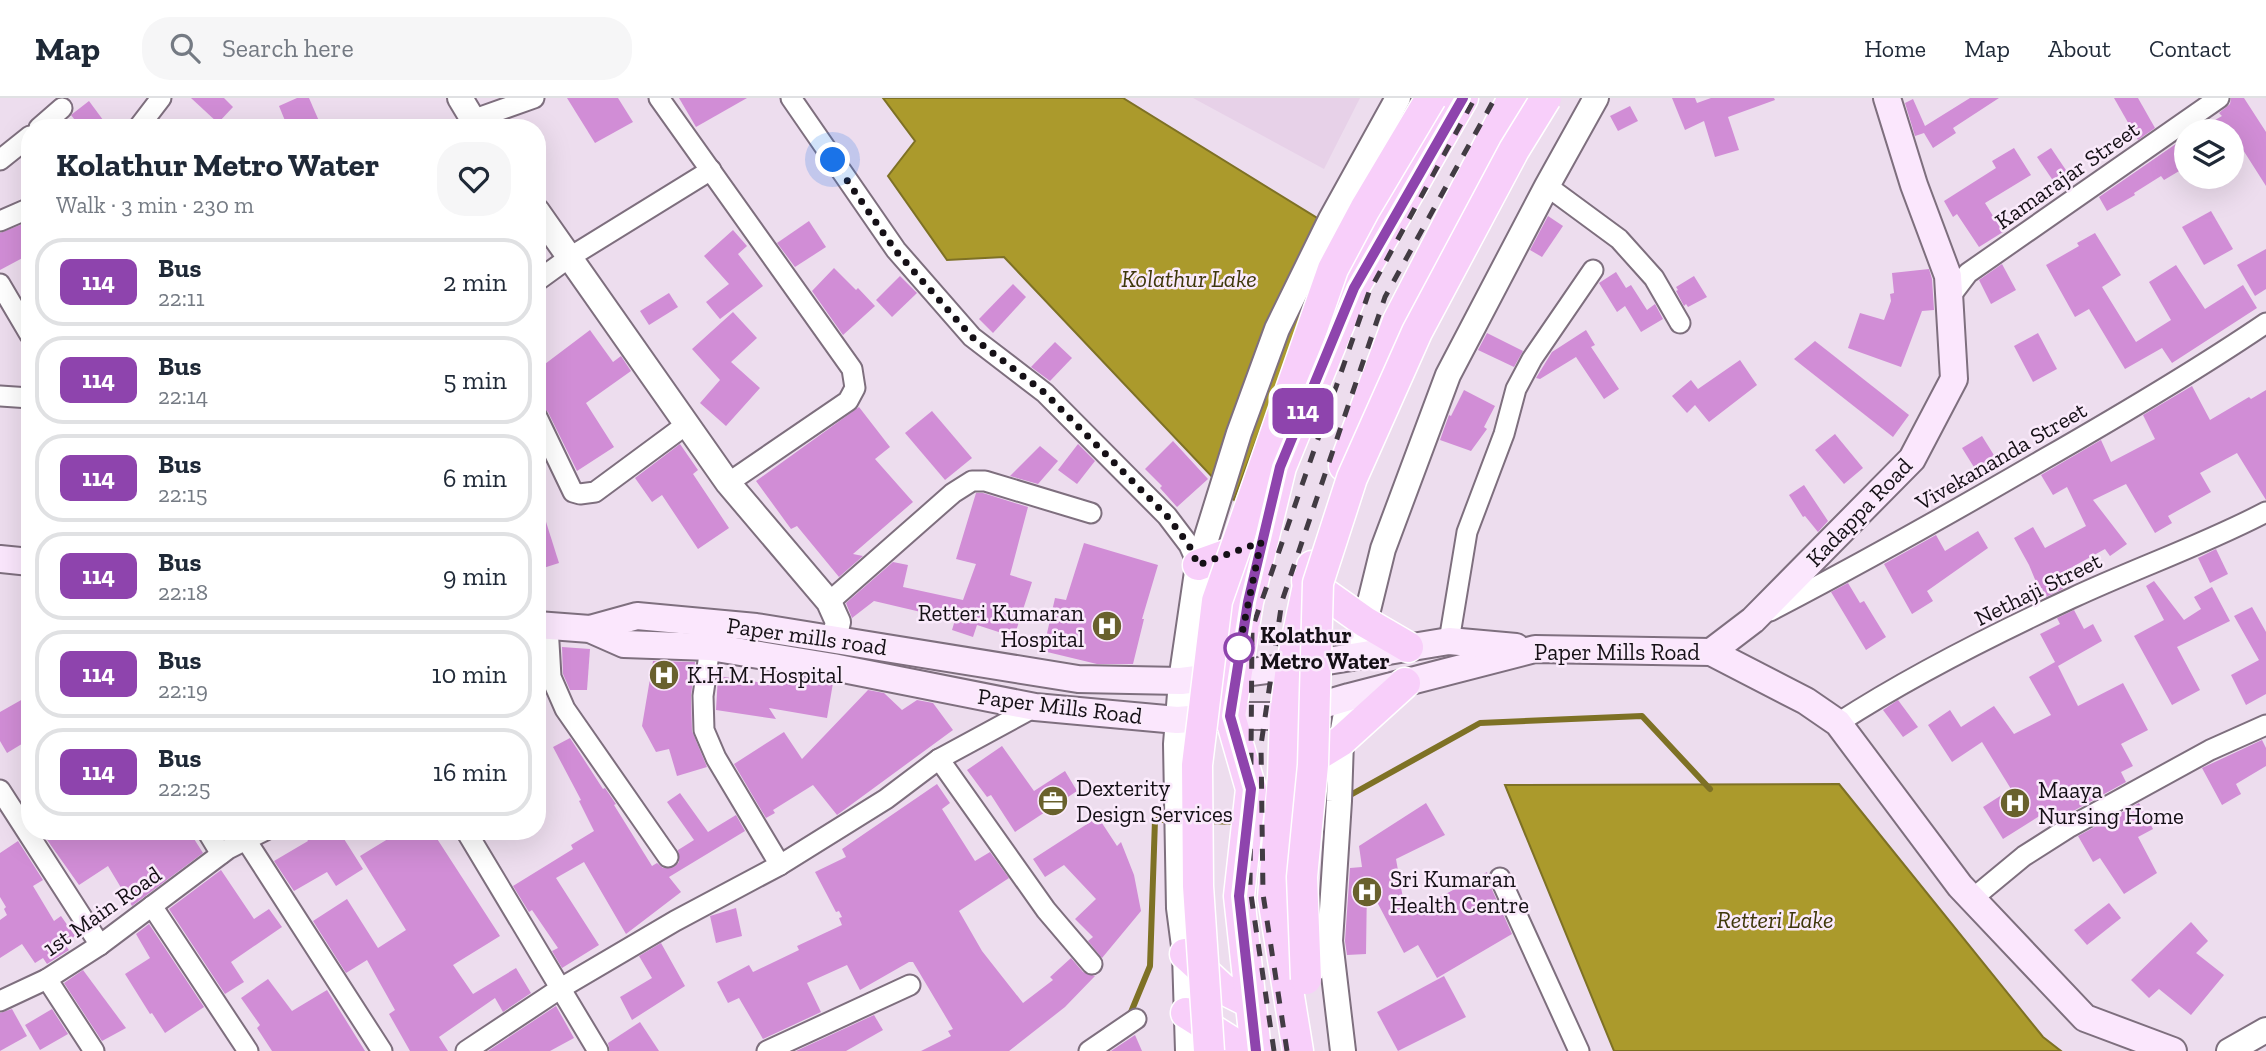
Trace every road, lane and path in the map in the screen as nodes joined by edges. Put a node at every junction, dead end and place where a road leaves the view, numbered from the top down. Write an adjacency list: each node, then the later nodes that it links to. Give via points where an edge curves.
1 (161, 98): 16 (street)
2 (460, 98): 17 (street)
3 (534, 98): 18 (street)
4 (659, 98): 21 (street)
5 (791, 98): 44 (street, via 895,250 972,337 1045,393 1167,516)
6 (1398, 98): 44 (street, via 1277,329)
7 (1432, 98): 104 (main road, bridge, via 1334,269 1217,601 1197,765 1198,886)
8 (1463, 98): 41 (main road, via 1354,288 1280,467)
9 (1513, 98): 45 (main road, via 1398,321)
10 (1546, 98): 108 (main road, bridge, via 1417,332 1352,478 1318,583 1312,765 1302,877 1306,979)
11 (1596, 98): 22 (street)
12 (1887, 98): 30 (main road, Kadappa Road, via 1948,275)
13 (2219, 98): 30 (street, Kamarajar Street, via 1968,273)
14 (62, 108): 15 (street)
15 (49, 119)
16 (145, 119)
17 (472, 119)
18 (486, 119)
19 (21, 143): 20 (street)
20 (0, 160)
21 (711, 170): 26 (street); 38 (street, via 852,369 855,388 848,401)
22 (1547, 186): 32 (street, via 1619,239 1654,278); 48 (street, via 1448,375 1383,549)
23 (21, 212): 24 (street)
24 (0, 221)
25 (546, 224): 26 (street)
26 (570, 257): 28 (street); 36 (street)
27 (1593, 270): 52 (street, via 1516,389 1467,532)
28 (546, 274)
29 (0, 284): 31 (street)
30 (1949, 298): 47 (main road, Kadappa Road, via 1954,379 1912,459)
31 (21, 319)
32 (1680, 323)
33 (2266, 323): 47 (street, Vivekananda Street, via 2056,453)
34 (0, 396): 35 (street)
35 (21, 397)
36 (687, 424): 37 (street, via 595,492 580,494 573,492); 38 (street)
37 (546, 436)
38 (728, 483): 46 (street)
39 (2266, 512): 68 (street, Nethaji Street, via 2071,598 1874,699)
40 (1091, 513): 46 (street, via 985,481 971,481)
41 (1261, 542): 44 (main road); 60 (main road)
42 (0, 559): 43 (main road)
43 (21, 561)
44 (1198, 565): 61 (street)
45 (1307, 581): 48 (main road); 59 (main road)
46 (830, 602): 51 (street, via 838,622)
47 (1753, 620): 57 (main road, Kadappa Road)
48 (1365, 622): 54 (main road); 58 (street)
49 (546, 625): 50 (main road, Paper Mills Road)
50 (590, 629): 51 (main road, Paper mills road, via 637,616); 53 (main road, Paper Mills Road, via 624,644)
51 (834, 639): 61 (main road, Paper mills road, via 1077,680)
52 (1449, 640): 54 (main road, Paper mills road); 56 (main road, Paper mills road)
53 (710, 647): 64 (main road, Paper Mills Road); 81 (street, via 704,730)
54 (1408, 647): 58 (main road, Paper mills road)
55 (546, 648): 80 (street, via 551,677 565,709)
56 (1535, 649): 57 (main road, Paper Mills Road); 62 (main road, Paper Mills Road)
57 (1711, 652): 68 (main road, Paper Mills Road, via 1806,701)
58 (1357, 655): 59 (main road, Paper mills road)
59 (1291, 667): 60 (main road, Paper mills road); 66 (main road)
60 (1235, 673): 61 (main road, Paper mills road); 65 (main road)
61 (1181, 681): 67 (street)
62 (1405, 683): 63 (main road, Paper Mills Road); 70 (main road)
63 (1349, 697): 66 (main road, Paper Mills Road); 70 (street)
64 (1035, 707): 67 (main road, Paper Mills Road); 71 (street)
65 (1230, 716): 66 (main road, Paper Mills Road); 67 (main road, Paper Mills Road); 92 (main road, via 1251,789 1239,896)
66 (1285, 716): 72 (main road)
67 (1177, 720): 86 (street, via 1179,908)
68 (1838, 723): 83 (main road, Paper Mills Road)
69 (2266, 725): 83 (street, via 2210,750 2068,828 2024,856)
70 (1341, 741): 72 (main road); 109 (street, via 1330,941)
71 (939, 759): 81 (street, via 886,799); 87 (street, via 1045,911)
72 (1283, 777): 107 (main road, via 1273,898)
73 (3, 799): 74 (street)
74 (21, 826)
75 (30, 840): 85 (street)
76 (212, 840): 79 (street)
77 (246, 840): 79 (street, 1st Main Road); 98 (street)
78 (471, 840): 90 (street)
79 (221, 854): 84 (street, 1st Main Road)
80 (668, 857)
81 (780, 865): 90 (street)
82 (1500, 878): 110 (street)
83 (1972, 899): 111 (main road, Paper Mills Road, via 2085,1018)
84 (152, 906): 85 (street, 1st Main Road); 97 (street)
85 (100, 945): 88 (street, 1st Main Road)
86 (1185, 954): 92 (main road, via 1223,989); 93 (street)
87 (1092, 964)
88 (47, 979): 91 (street, 1st Main Road); 96 (street)
89 (910, 985): 101 (street)
90 (561, 988): 99 (street); 100 (street)
91 (0, 1001)
92 (1250, 1002): 106 (main road)
93 (1185, 1013): 103 (street); 105 (main road)
94 (1136, 1019): 102 (street)
95 (2266, 1030): 112 (street)
96 (94, 1051)
97 (248, 1051)
98 (382, 1051)
99 (466, 1051)
100 (598, 1051)
101 (767, 1051)
102 (1089, 1051)
103 (1188, 1051)
104 (1209, 1051)
105 (1246, 1051)
106 (1256, 1051)
107 (1298, 1051)
108 (1319, 1051)
109 (1343, 1051)
110 (1579, 1051)
111 (2173, 1051)
112 (2229, 1051)

